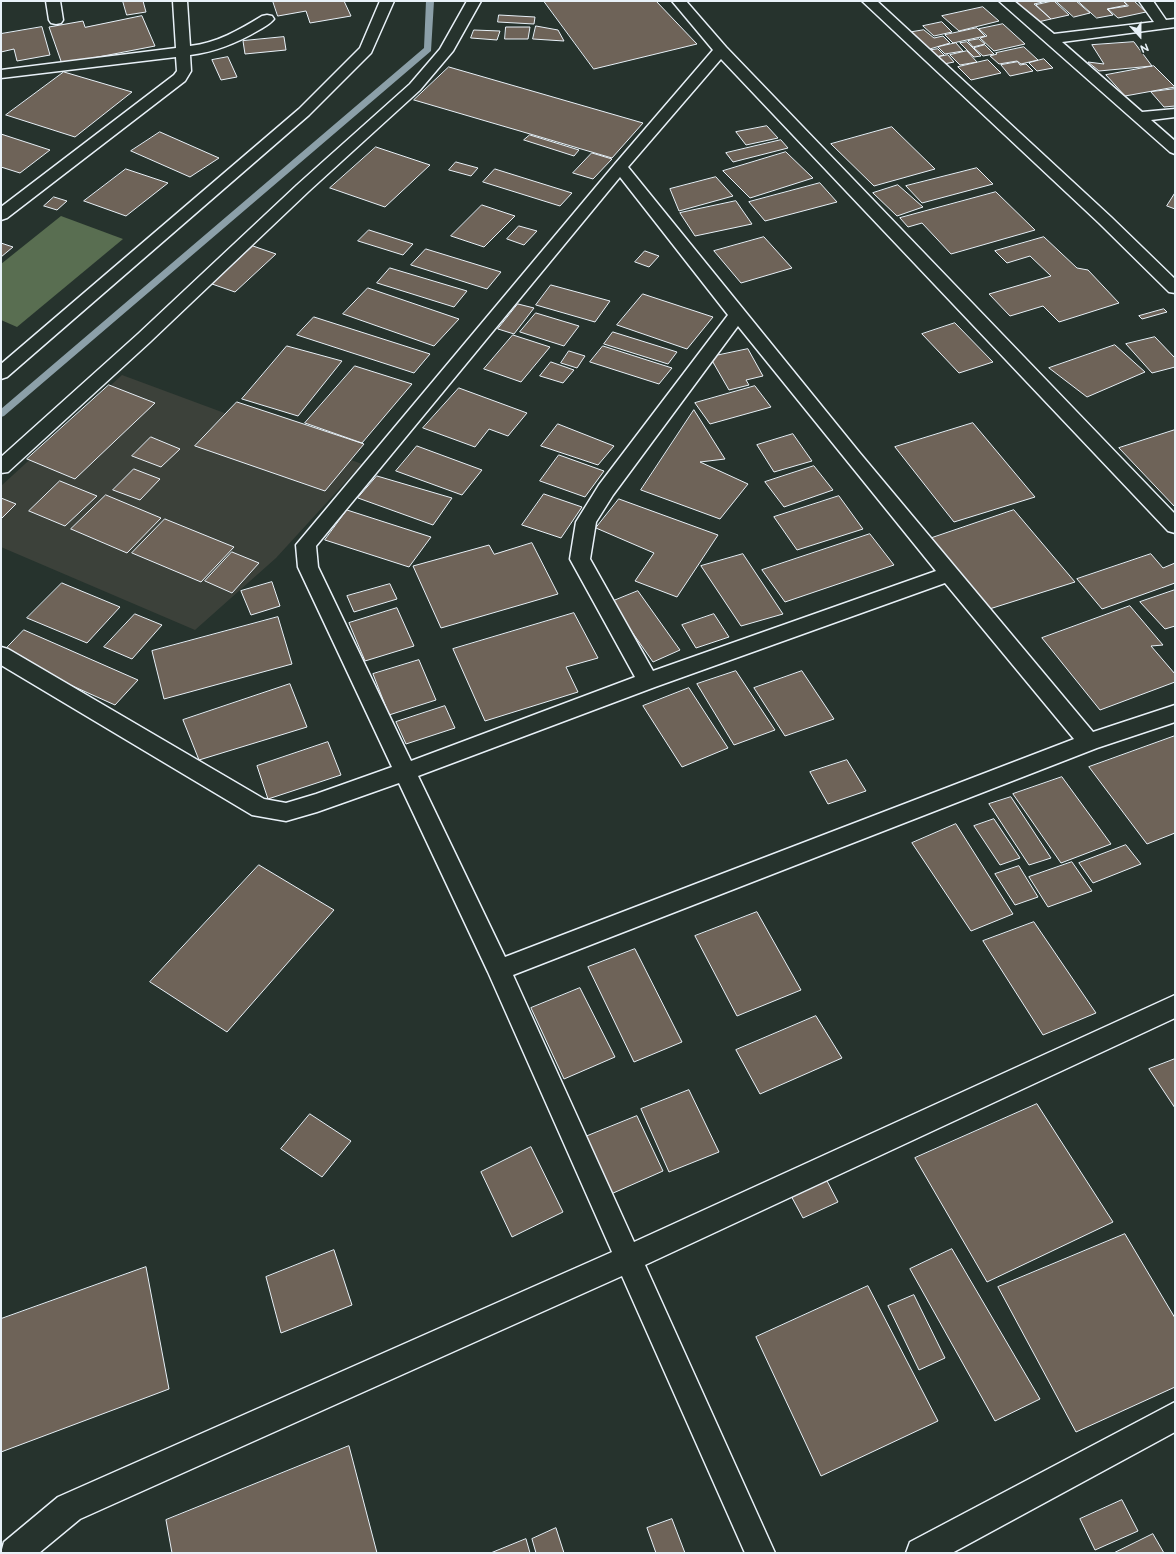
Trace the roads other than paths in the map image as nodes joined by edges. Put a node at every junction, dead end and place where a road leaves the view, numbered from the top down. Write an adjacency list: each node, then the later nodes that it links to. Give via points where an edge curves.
1 (53, 1): 10 (street)
2 (180, 1): 14 (street)
3 (387, 1): 23 (street, via 366,50 304,112)
4 (474, 1): 24 (street, via 446,51 415,88)
5 (679, 1): 13 (street)
6 (870, 1): 21 (street)
7 (1006, 1): 12 (street)
8 (1146, 1): 11 (street)
9 (267, 19): 14 (street, via 238,37 219,45)
10 (56, 20)
11 (1169, 24): 12 (street)
12 (1051, 39): 17 (street)
13 (721, 50): 19 (street); 25 (street)
14 (182, 52): 15 (street); 20 (street, via 184,71 180,78)
15 (1, 74)
16 (1175, 113): 17 (street)
17 (1139, 117): 18 (street)
18 (1175, 149)
19 (620, 167): 22 (street); 31 (street, via 306,545 308,567)
20 (1, 215)
21 (1175, 288)
22 (737, 315): 26 (street); 28 (street, via 606,490 586,522 580,559)
23 (1, 373)
24 (1, 467)
25 (1175, 526)
26 (949, 574): 28 (street); 30 (street)
27 (1, 655): 31 (street, via 260,808 286,812)
28 (648, 681): 31 (street)
29 (1175, 713): 30 (street)
30 (1090, 742): 32 (street)
31 (405, 772): 32 (street)
32 (499, 970): 34 (street)
33 (1175, 1006): 34 (street)
34 (628, 1259): 36 (street, via 68,1508); 37 (street)
35 (1175, 1416): 38 (street)
36 (15, 1553)
37 (760, 1553)
38 (921, 1553)

